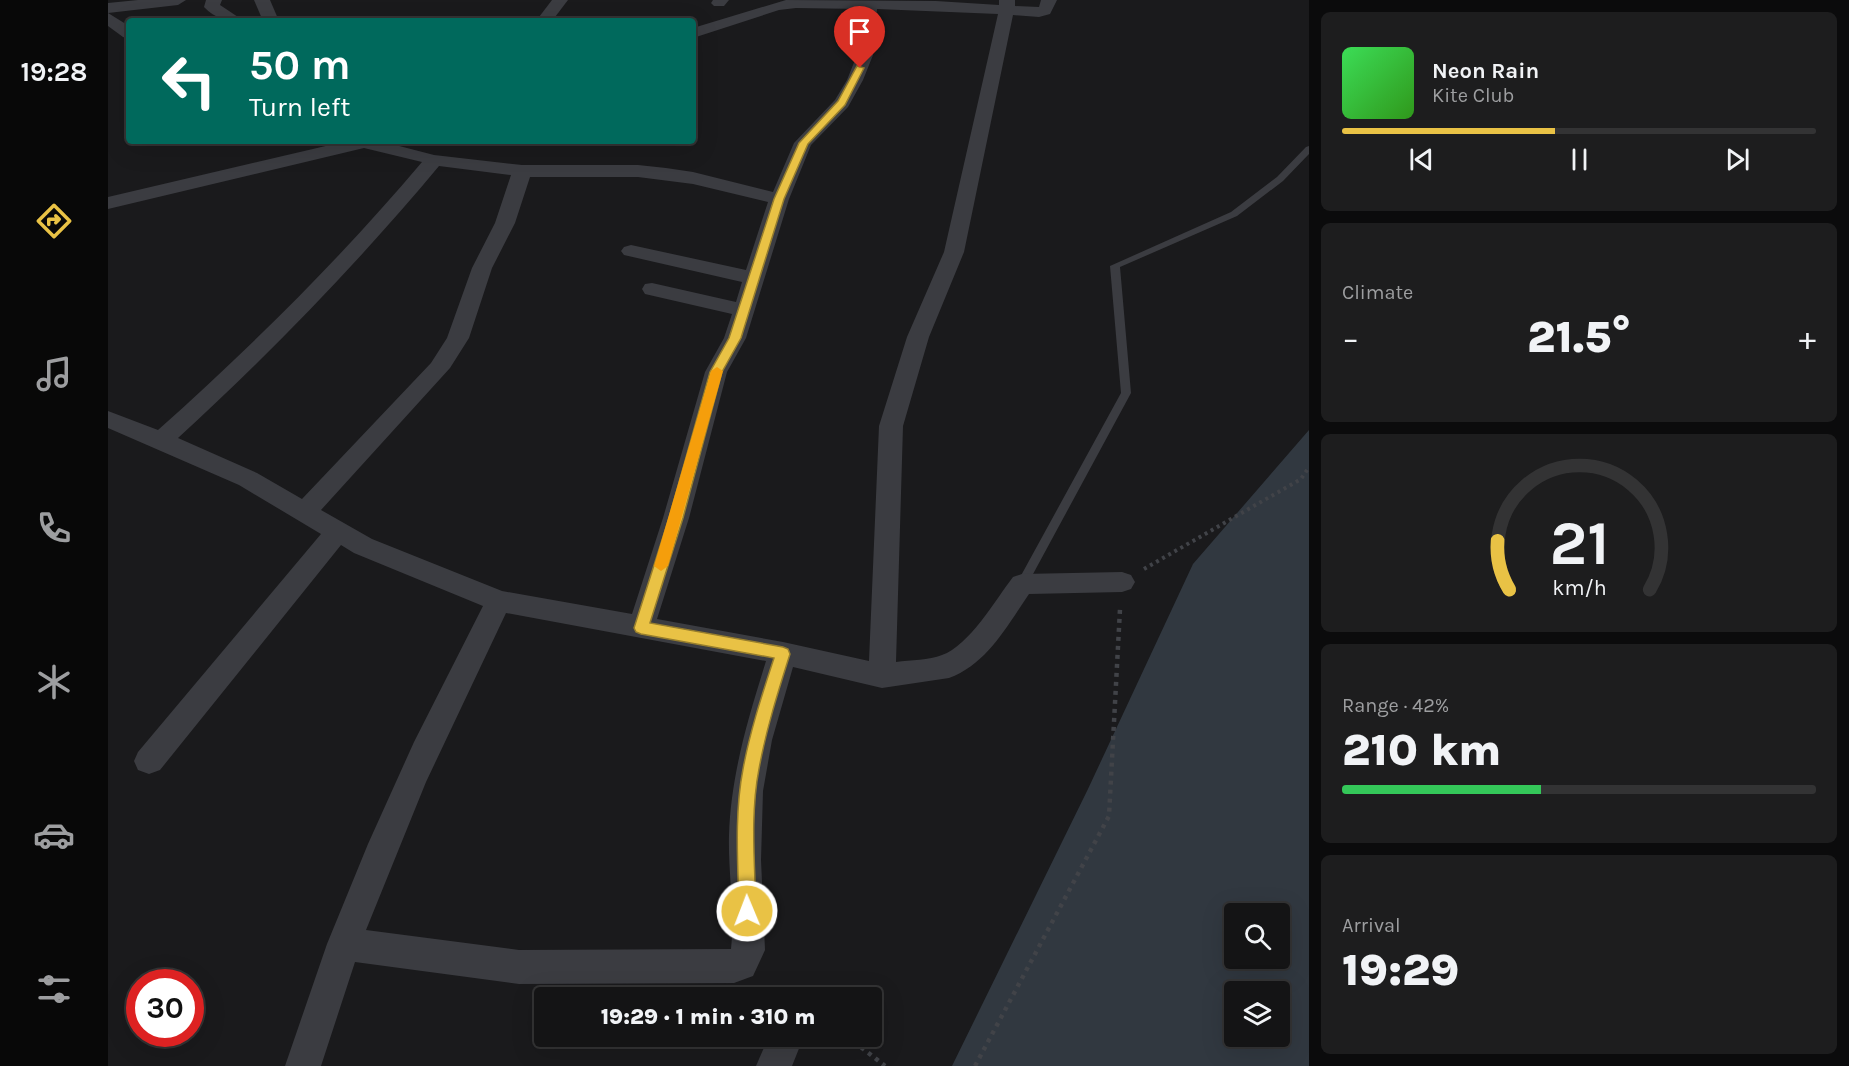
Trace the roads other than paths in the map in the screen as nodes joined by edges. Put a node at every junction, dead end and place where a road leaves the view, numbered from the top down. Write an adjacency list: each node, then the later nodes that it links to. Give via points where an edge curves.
1 (178, 0): 8 (street)
2 (214, 0): 10 (street, via 212,7)
3 (262, 0): 11 (street)
4 (560, 0): 12 (street)
5 (1049, 0): 7 (street, via 1044,12)
6 (870, 4): 7 (street); 14 (street, via 787,4); 20 (street, via 865,55 855,80 842,103 803,143)
7 (1007, 5): 35 (street, via 954,252 918,337 891,426)
8 (108, 8)
9 (108, 18): 13 (street)
10 (231, 18)
11 (270, 18)
12 (546, 18)
13 (126, 32)
14 (696, 32)
15 (355, 144): 21 (street)
16 (371, 144): 18 (street)
17 (1309, 149): 31 (lane, via 1281,179 1234,214 1115,266 1126,393)
18 (434, 160): 19 (street); 27 (street, via 313,296)
19 (522, 171): 20 (street, via 666,174); 28 (street, via 458,339 446,358)
20 (779, 199): 23 (street)
21 (108, 203)
22 (631, 251): 23 (street)
23 (754, 278): 25 (street)
24 (652, 289): 25 (street)
25 (744, 310): 33 (street, via 735,338 716,372)
26 (108, 419): 27 (street)
27 (161, 440): 28 (street, via 248,479)
28 (304, 512): 29 (street)
29 (337, 532): 32 (street); 36 (street)
30 (1122, 582): 31 (street)
31 (1022, 584): 35 (street, via 976,647 963,657 949,666)
32 (498, 601): 33 (street); 37 (street, via 384,844)
33 (641, 628): 34 (street)
34 (783, 654): 35 (street); 37 (street, via 750,771 746,826 748,950 741,964 519,966)
35 (882, 676)
36 (149, 761)
37 (344, 944): 39 (street)
38 (782, 1047): 40 (street)
39 (303, 1066)
40 (774, 1066)

